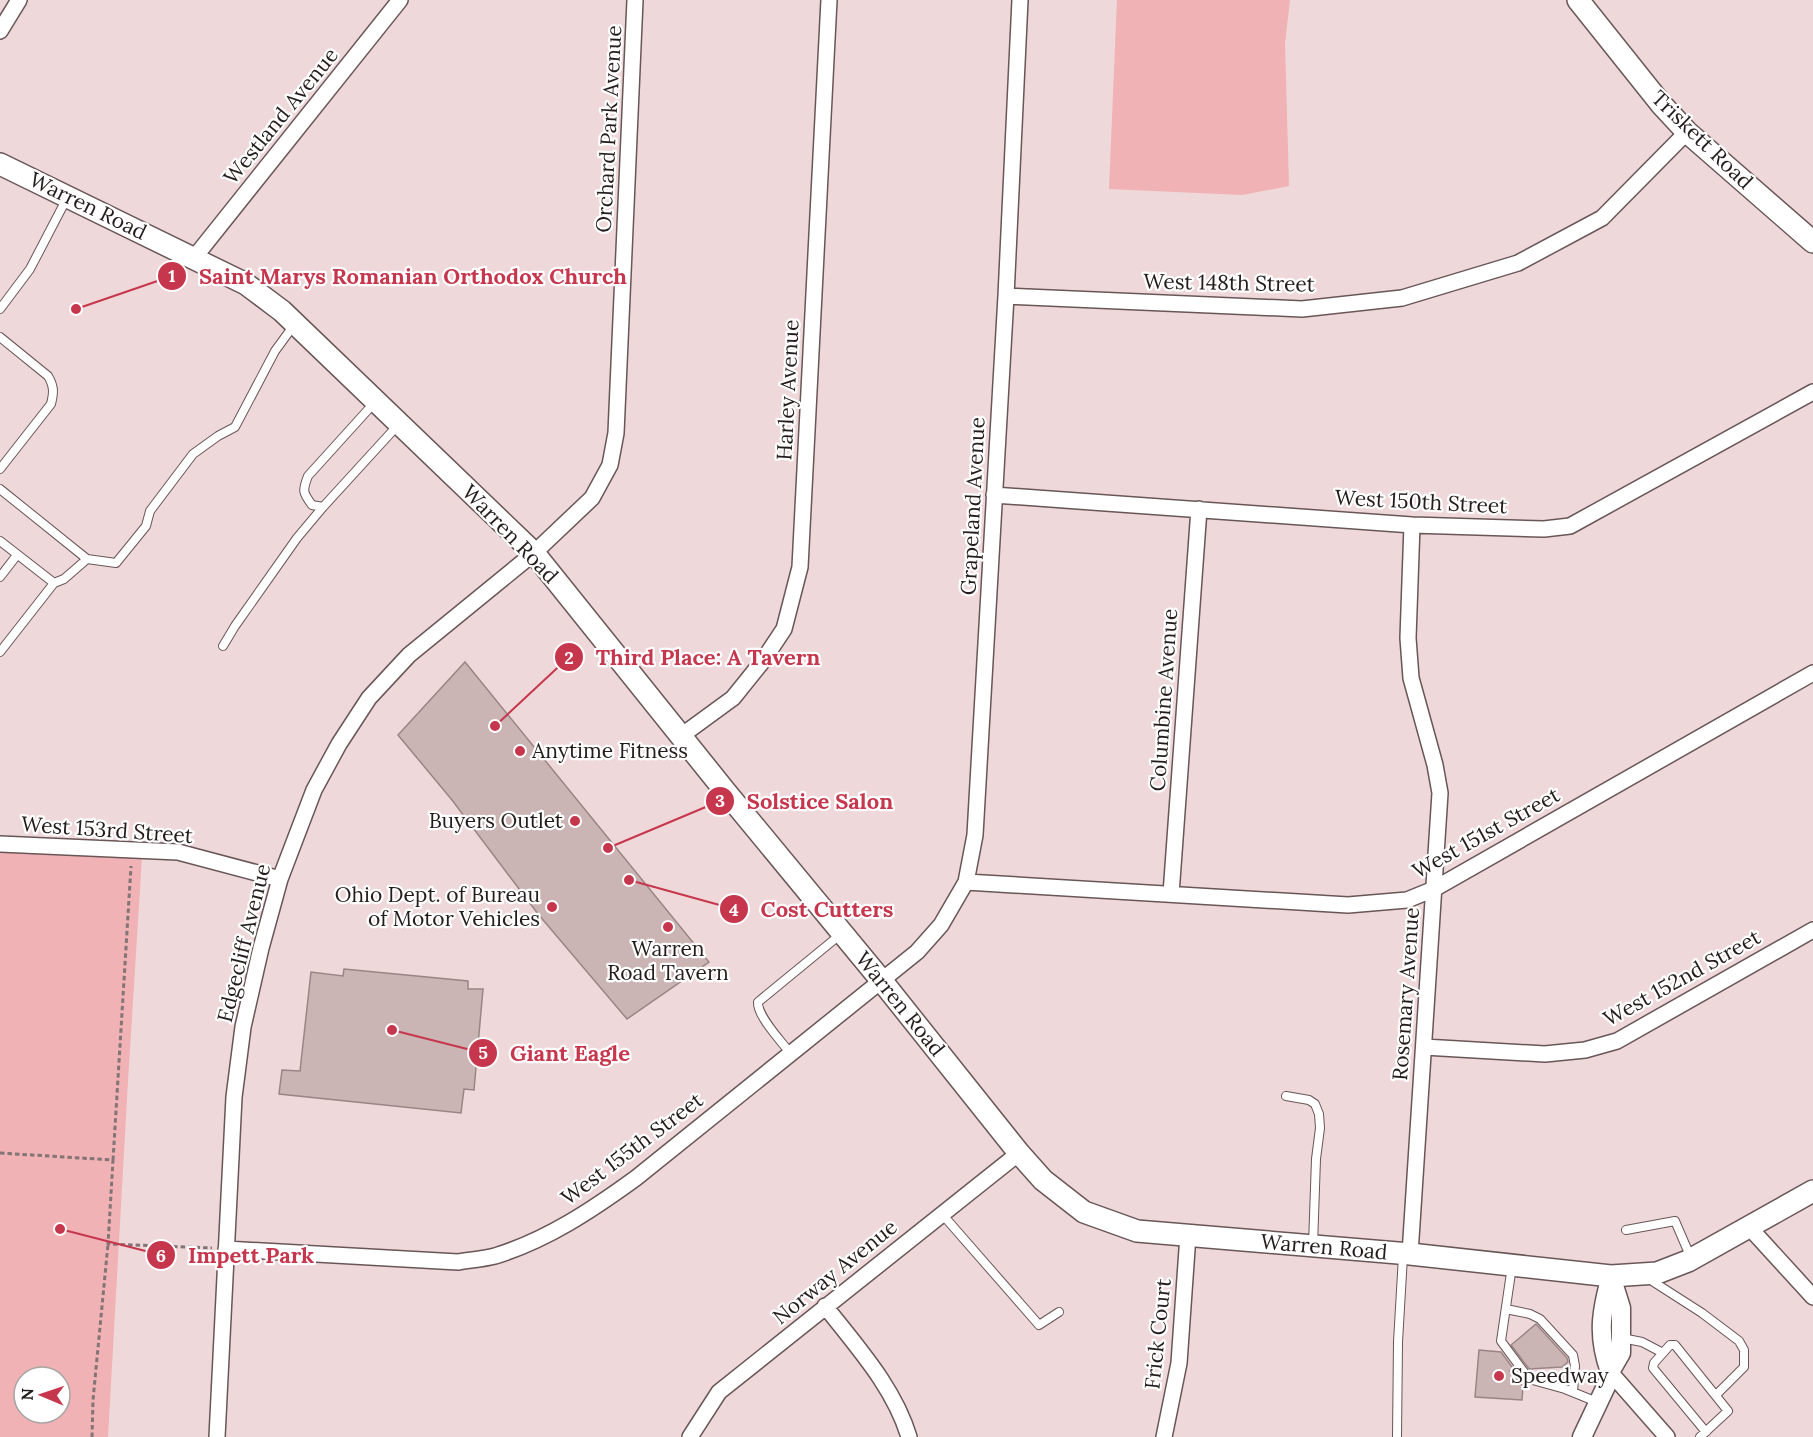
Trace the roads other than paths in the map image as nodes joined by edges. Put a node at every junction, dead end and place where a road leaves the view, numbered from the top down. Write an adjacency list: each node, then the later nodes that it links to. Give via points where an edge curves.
1 (20, 0): 7 (street)
2 (400, 0): 12 (street, Westland Avenue)
3 (635, 0): 27 (street, Orchard Park Avenue, via 616,433 610,465 592,498)
4 (829, 0): 35 (street, Harley Avenue, via 800,567 784,629 762,662 733,698)
5 (1020, 0): 13 (street, Grapeland Avenue)
6 (1578, 0): 8 (main road, Triskett Road)
7 (0, 31)
8 (1687, 132): 11 (main road, Triskett Road); 13 (street, West 148th Street, via 1602,218 1518,263 1402,298 1302,309)
9 (0, 164): 10 (main road, Warren Road)
10 (67, 196): 12 (main road, Warren Road); 14 (lane, via 30,269)
11 (1813, 242)
12 (194, 258): 15 (main road, Warren Road, via 246,284)
13 (1006, 296): 22 (street, Grapeland Avenue)
14 (0, 309)
15 (296, 324): 18 (main road, Warren Road); 29 (lane, via 275,351 235,427 193,454 150,511 147,525 116,563)
16 (0, 337): 20 (lane, via 48,376 54,392 51,404)
17 (1813, 392): 25 (street, West 150th Street, via 1570,526 1544,529)
18 (375, 401): 19 (main road, Warren Road); 23 (lane, via 308,476 304,494 312,505)
19 (399, 424): 23 (lane); 27 (main road, Warren Road)
20 (0, 469)
21 (0, 489): 29 (lane)
22 (994, 495): 24 (street, West 150th Street); 38 (street, Grapeland Avenue, via 975,835)
23 (323, 507): 32 (lane, via 297,538)
24 (1199, 509): 25 (street, West 150th Street); 40 (street, Columbine Avenue)
25 (1412, 525): 39 (street, Rosemary Avenue, via 1408,638 1411,678 1440,793)
26 (0, 541): 28 (lane)
27 (534, 553): 35 (main road, Warren Road); 37 (street, Edgecliff Avenue, via 409,655 369,698 314,790)
28 (17, 555): 30 (lane); 31 (lane)
29 (87, 559): 31 (lane)
30 (0, 577)
31 (54, 583): 33 (lane)
32 (223, 646)
33 (0, 652)
34 (1813, 674): 39 (street, West 151st Street)
35 (681, 736): 42 (main road, Warren Road)
36 (0, 844): 37 (street, West 153rd Street, via 178,852)
37 (280, 879): 54 (street, Edgecliff Avenue, via 243,1027)
38 (966, 882): 40 (street, West 151st Street); 43 (street, Grapeland Avenue, via 941,925 917,952)
39 (1434, 889): 40 (street, West 151st Street, via 1407,900 1348,905); 44 (street, Rosemary Avenue)
40 (1171, 894)
41 (1813, 930): 44 (street, West 152nd Street, via 1617,1041 1585,1050 1545,1054)
42 (842, 933): 43 (main road, Warren Road); 45 (lane, via 758,1002 763,1017)
43 (881, 980): 45 (street, West 155th Street); 47 (main road, Warren Road)
44 (1424, 1047): 55 (street, Rosemary Avenue)
45 (790, 1053): 54 (street, West 155th Street, via 589,1212 494,1256 458,1262)
46 (1286, 1096): 53 (lane, via 1309,1100 1319,1114)
47 (1019, 1153): 49 (street, Norway Avenue); 52 (main road, Warren Road, via 1043,1180 1084,1212 1137,1231)
48 (1813, 1191): 50 (main road, Warren Road)
49 (942, 1214): 61 (street, Norway Avenue); 63 (lane, via 1039,1325)
50 (1749, 1227): 56 (main road, Warren Road); 60 (street)
51 (1626, 1230): 56 (lane, via 1675,1221)
52 (1188, 1235): 53 (main road, Warren Road); 74 (street, Frick Court, via 1179,1363)
53 (1313, 1246): 55 (main road, Warren Road)
54 (220, 1249): 71 (street, Edgecliff Avenue)
55 (1407, 1254): 57 (main road, Warren Road); 75 (lane, via 1398,1342)
56 (1691, 1260): 58 (main road, Warren Road)
57 (1512, 1266): 59 (main road, Warren Road); 62 (lane)
58 (1643, 1275): 59 (main road, Warren Road); 68 (lane, via 1739,1341 1744,1350 1744,1367)
59 (1611, 1276): 64 (street, via 1621,1308); 66 (street, via 1602,1310 1603,1353)
60 (1813, 1298)
61 (825, 1306): 72 (street, Norway Avenue, via 719,1392); 73 (street, via 875,1370 902,1413)
62 (1506, 1309): 67 (lane, via 1540,1318 1573,1355); 67 (lane, via 1501,1341 1529,1378)
63 (1059, 1312)
64 (1621, 1338): 65 (lane, via 1642,1342); 66 (street, via 1621,1353)
65 (1662, 1353): 68 (lane, via 1675,1345); 70 (lane, via 1653,1368)
66 (1610, 1372): 69 (street); 77 (street)
67 (1573, 1392): 69 (lane)
68 (1716, 1395): 70 (lane, via 1728,1411)
69 (1598, 1402): 76 (street)
70 (1703, 1435)
71 (217, 1437)
72 (690, 1437)
73 (909, 1437)
74 (1164, 1437)
75 (1397, 1437)
76 (1582, 1437)
77 (1667, 1437)

